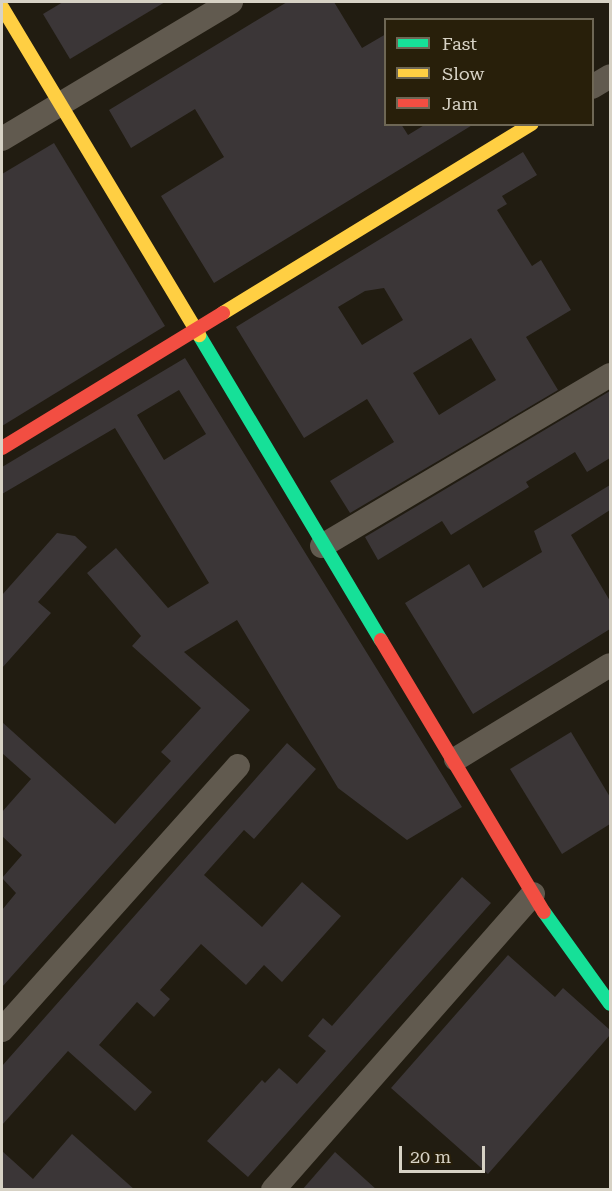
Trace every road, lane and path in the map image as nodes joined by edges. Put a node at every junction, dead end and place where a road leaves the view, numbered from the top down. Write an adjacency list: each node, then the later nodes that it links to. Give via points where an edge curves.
1 (231, 2): 5 (street)
2 (2, 7): 5 (street)
3 (610, 76): 4 (street)
4 (594, 86)
5 (58, 103): 7 (street); 8 (street)
6 (529, 126): 8 (street)
7 (2, 139)
8 (196, 329): 10 (street); 11 (street)
9 (610, 375): 11 (street)
10 (2, 448)
11 (322, 546): 13 (street)
12 (610, 664): 13 (street)
13 (456, 759): 15 (street)
14 (238, 766): 18 (street)
15 (533, 894): 16 (street); 19 (street)
16 (602, 979): 17 (street)
17 (610, 1004)
18 (2, 1030)
19 (273, 1190)

